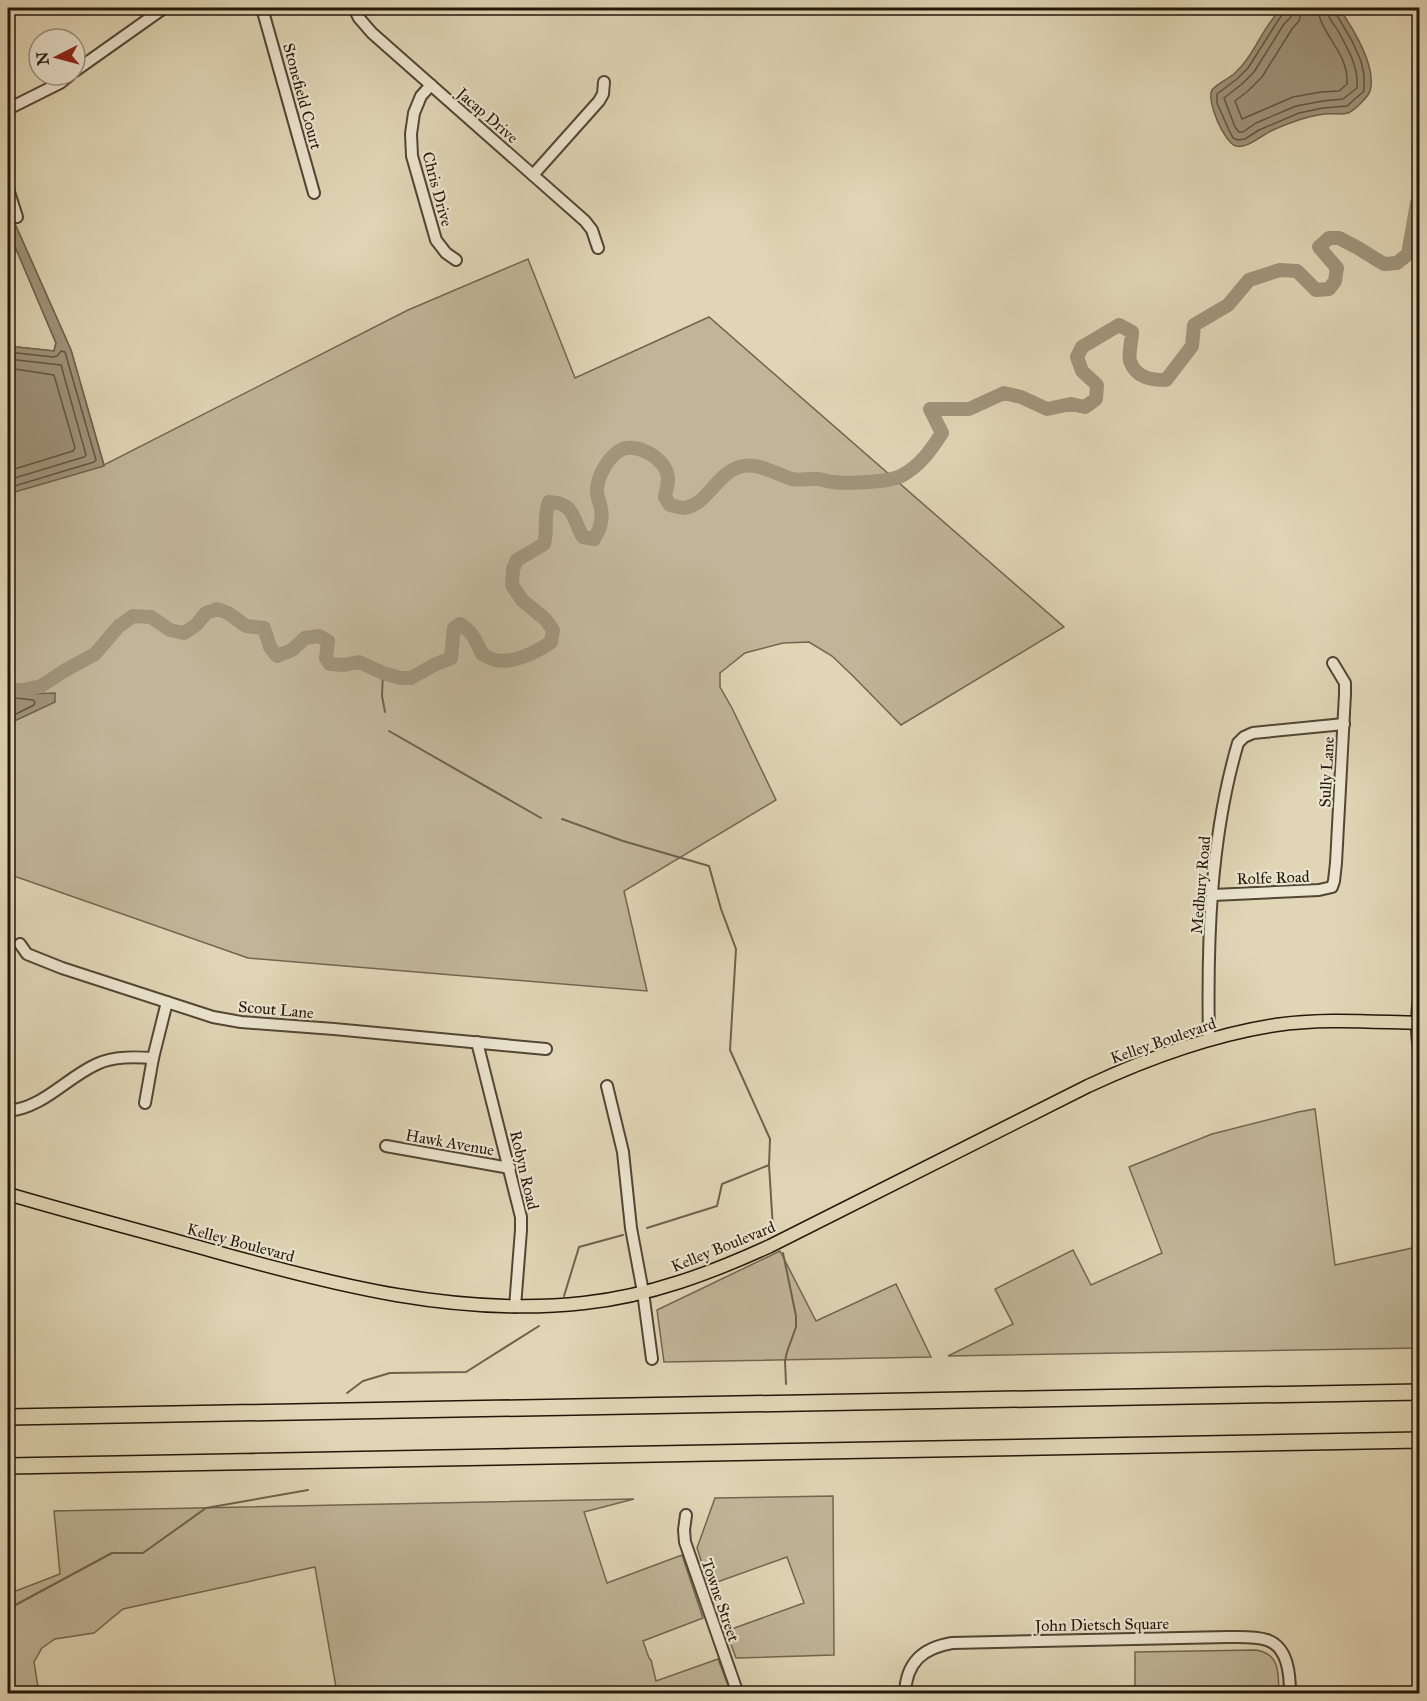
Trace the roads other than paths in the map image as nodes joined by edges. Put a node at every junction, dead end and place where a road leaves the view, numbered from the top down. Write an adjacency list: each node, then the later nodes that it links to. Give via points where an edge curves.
1 (164, 8): 4 (street)
2 (262, 8): 11 (street, Stonefield Court)
3 (354, 8): 6 (street, Jacap Drive, via 367,29)
4 (87, 63)
5 (604, 82): 9 (street, via 599,101)
6 (431, 85): 9 (street, Jacap Drive); 14 (street, Chris Drive, via 414,113 412,156 436,240)
7 (52, 87): 8 (street)
8 (8, 109)
9 (533, 175): 13 (street, Jacap Drive, via 589,225)
10 (8, 189): 12 (street)
11 (314, 193)
12 (17, 217)
13 (598, 248)
14 (456, 260)
15 (1333, 663): 16 (street, Sully Lane, via 1345,683)
16 (1344, 724): 17 (street, Sully Lane); 18 (street, Medbury Road, via 1253,734 1237,745 1219,830)
17 (1332, 885): 18 (street, Rolfe Road, via 1319,890)
18 (1212, 895): 23 (street, Medbury Road)
19 (20, 944): 21 (street, Scout Lane, via 27,954 62,968)
20 (1419, 990): 22 (street)
21 (167, 1002): 24 (street, Scout Lane, via 241,1022); 27 (street)
22 (1418, 1023): 23 (main road, Kelley Boulevard, via 1312,1022); 26 (street)
23 (1209, 1040): 34 (main road, Kelley Boulevard, via 1132,1065 752,1254 694,1278)
24 (477, 1042): 25 (street, Scout Lane); 32 (street, Robyn Road)
25 (546, 1049)
26 (1419, 1053)
27 (153, 1058): 29 (street); 30 (street, via 100,1062 40,1101)
28 (607, 1086): 34 (street, via 622,1152)
29 (145, 1103)
30 (8, 1111)
31 (386, 1146): 32 (street, Hawk Avenue)
32 (510, 1168): 35 (street, Robyn Road, via 521,1230)
33 (8, 1194): 35 (main road, Kelley Boulevard, via 353,1287 426,1300)
34 (643, 1292): 35 (main road, Kelley Boulevard, via 586,1303); 36 (street)
35 (515, 1307)
36 (652, 1359)
37 (1419, 1390): 38 (highway)
38 (8, 1418)
39 (1419, 1440): 40 (highway)
40 (8, 1466)
41 (686, 1515): 42 (street, Towne Street, via 685,1542)
42 (738, 1694)
43 (905, 1694): 44 (street, John Dietsch Square, via 906,1680 917,1659 936,1646 952,1643 1228,1637 1257,1638 1278,1646 1288,1668)
44 (1290, 1694)

